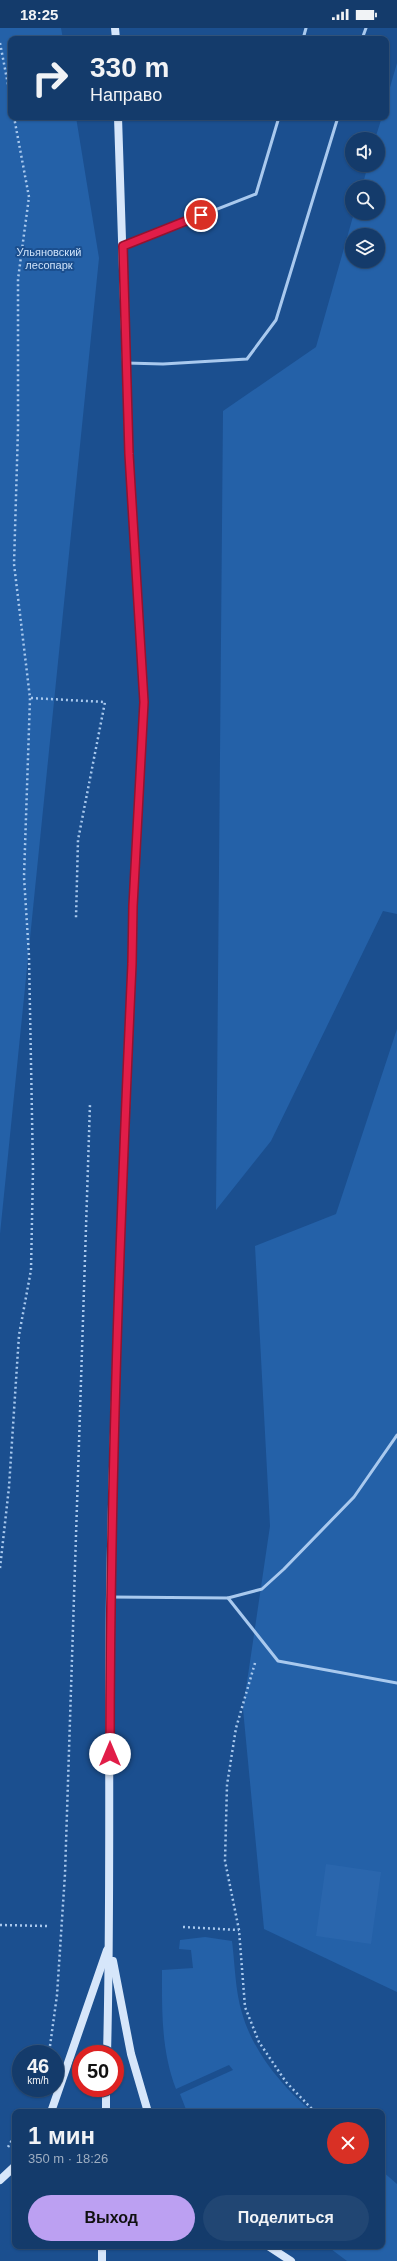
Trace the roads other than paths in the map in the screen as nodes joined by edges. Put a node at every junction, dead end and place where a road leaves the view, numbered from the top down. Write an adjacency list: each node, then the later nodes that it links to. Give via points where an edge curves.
1 (118, 120): 4 (main road)
2 (278, 120): 4 (lane, via 256,194)
3 (337, 120): 5 (lane, via 276,320 247,359 163,364)
4 (123, 246): 5 (main road)
5 (126, 363): 7 (main road, via 144,702 133,906 115,1370)
6 (397, 1434): 8 (lane, via 354,1497 284,1570 262,1589)
7 (110, 1597): 8 (lane); 10 (main road)
8 (228, 1598): 9 (lane, via 278,1661)
9 (397, 1683)
10 (110, 1942): 11 (main road); 13 (main road); 15 (main road, via 131,2054)
11 (107, 2045)
12 (106, 2097): 14 (main road)
13 (52, 2109)
14 (106, 2109)
15 (147, 2109)
16 (12, 2169): 17 (main road)
17 (0, 2180)
18 (102, 2249): 20 (main road)
19 (273, 2249): 21 (main road)
20 (102, 2261)
21 (291, 2261)

